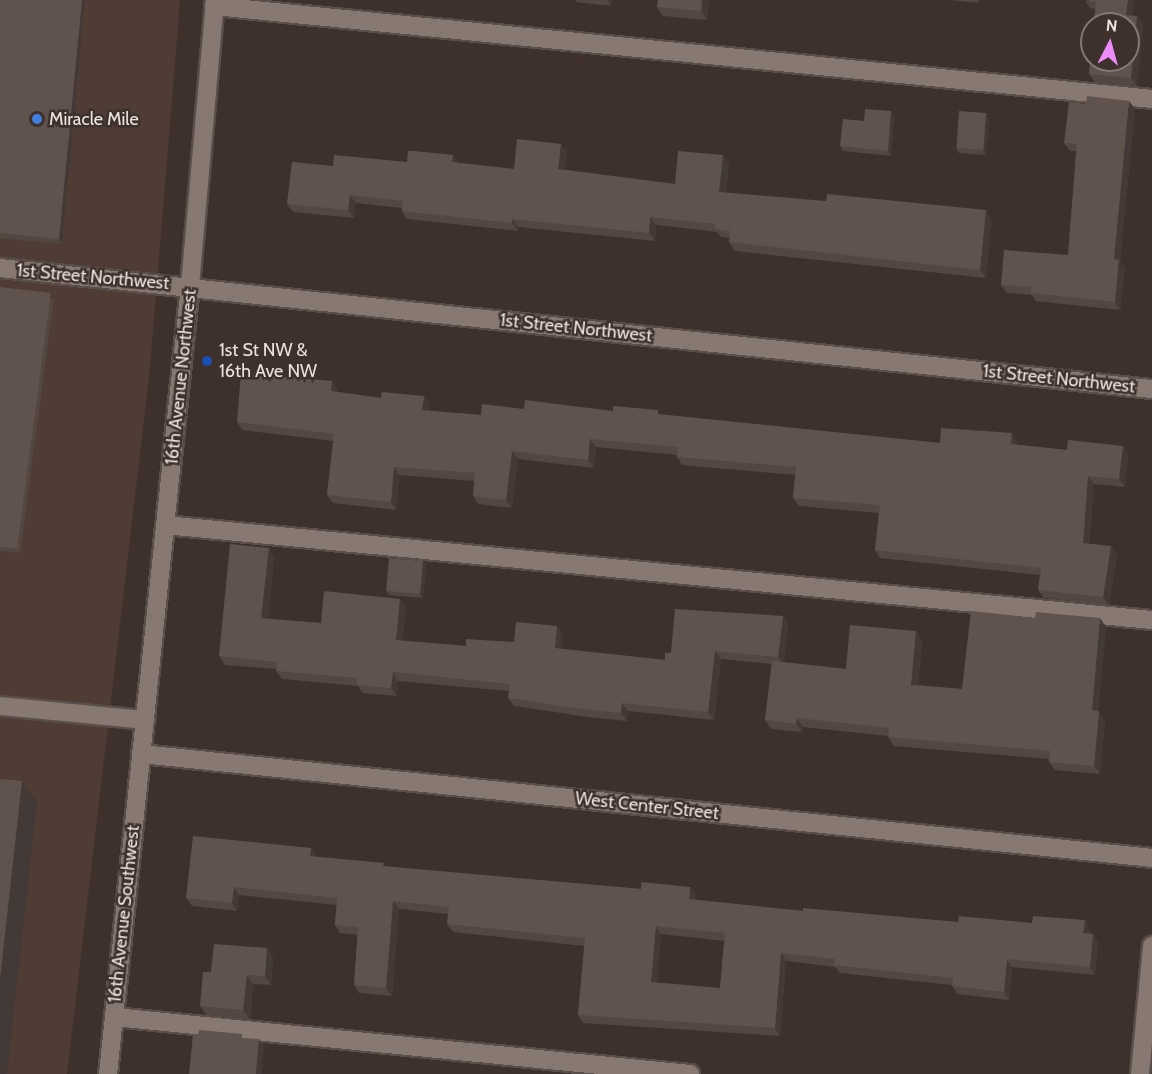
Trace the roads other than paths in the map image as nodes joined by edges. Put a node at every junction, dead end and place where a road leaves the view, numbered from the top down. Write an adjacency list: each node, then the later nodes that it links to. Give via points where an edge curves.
1 (215, 3): 2 (street); 4 (street, 16th Avenue Northwest)
2 (1152, 99)
3 (0, 268): 4 (street, 1st Street Northwest)
4 (190, 286): 5 (street, 1st Street Northwest); 6 (street, 16th Avenue Northwest)
5 (1152, 389)
6 (165, 525): 7 (street); 9 (street, 16th Avenue Northwest)
7 (1152, 620)
8 (0, 706): 9 (street)
9 (145, 720): 10 (street, 16th Avenue Northwest)
10 (141, 754): 11 (street, West Center Street); 13 (street, 16th Avenue Southwest)
11 (1152, 858)
12 (1152, 946): 16 (street)
13 (114, 1017): 14 (street, 16th Avenue Southwest); 15 (street)
14 (108, 1074)
15 (690, 1074)
16 (1140, 1074)

